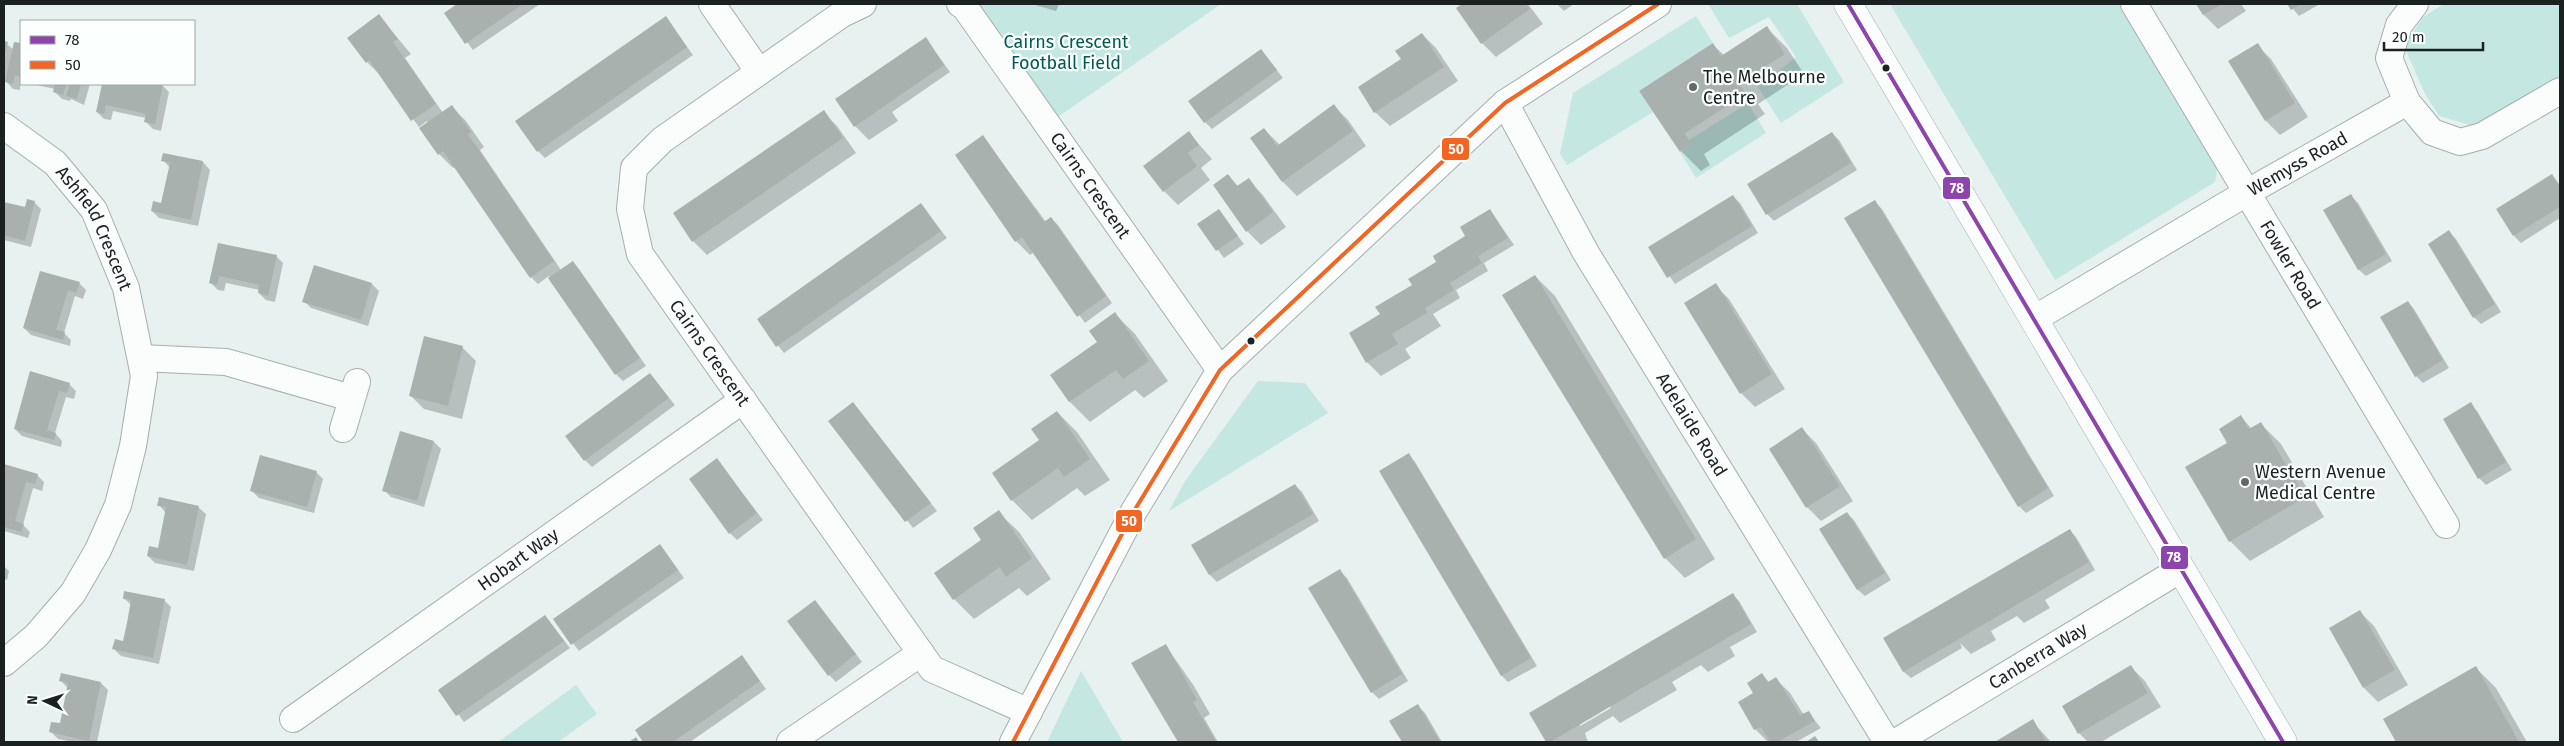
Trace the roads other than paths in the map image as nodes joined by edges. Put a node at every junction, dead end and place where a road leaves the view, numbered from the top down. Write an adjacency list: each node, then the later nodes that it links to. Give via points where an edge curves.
1 (712, 4): 8 (street)
2 (863, 4): 8 (street, Cairns Crescent, via 842,14)
3 (960, 4): 16 (street, Cairns Crescent)
4 (1658, 4): 11 (street)
5 (1848, 4): 14 (street)
6 (2134, 4): 13 (street, Fowler Road)
7 (2415, 4): 10 (street, via 2399,25 2389,58)
8 (759, 72): 17 (street, Cairns Crescent, via 662,140 634,168 630,209 640,254)
9 (2560, 91): 10 (street, via 2482,136 2460,142 2432,132)
10 (2407, 102): 13 (street, Wemyss Road)
11 (1505, 103): 16 (street); 27 (street, Adelaide Road, via 1586,253)
12 (4, 126): 15 (street, Ashfield Crescent, via 55,163 94,210 126,288)
13 (2248, 192): 14 (street, Wemyss Road); 19 (street, Fowler Road)
14 (2034, 319): 20 (street)
15 (141, 358): 18 (street, via 226,362 354,390); 22 (street, Ashfield Crescent, via 144,376 133,446 118,505 102,541 73,593 36,636)
16 (1220, 370): 23 (street, via 1134,511)
17 (743, 400): 21 (street, Cairns Crescent); 24 (street, Hobart Way)
18 (344, 429)
19 (2446, 526)
20 (2181, 569): 28 (street, Canberra Way); 29 (street)
21 (921, 653): 23 (street, Cairns Crescent, via 932,669); 25 (street)
22 (4, 663)
23 (1029, 712): 26 (street)
24 (293, 719)
25 (790, 742)
26 (1013, 742)
27 (1887, 742)
28 (1896, 742)
29 (2283, 742)

